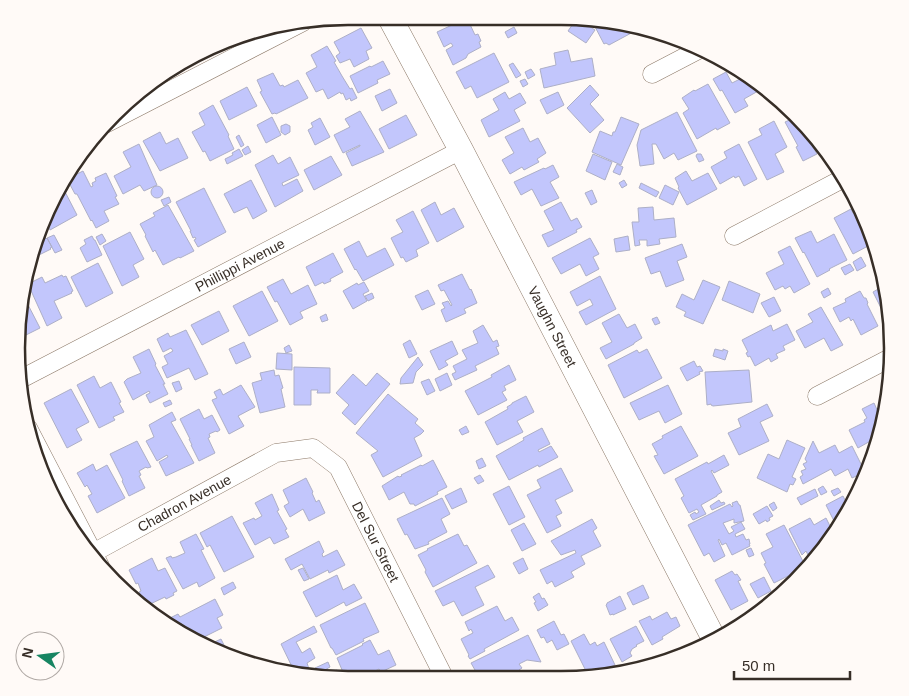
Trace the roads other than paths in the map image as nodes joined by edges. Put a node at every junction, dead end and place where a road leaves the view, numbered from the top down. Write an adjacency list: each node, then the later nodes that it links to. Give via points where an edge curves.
1 (394, 25): 6 (street, Vaughn Street)
2 (284, 31): 5 (street)
3 (692, 53): 4 (street)
4 (652, 74)
5 (128, 112)
6 (461, 150): 10 (street, Phillippi Avenue); 16 (street, Vaughn Street)
7 (838, 181): 8 (street)
8 (734, 236)
9 (883, 361): 11 (street)
10 (27, 376)
11 (817, 396)
12 (276, 453): 15 (street, Chadron Avenue); 17 (street, Del Sur Street, via 313,448 338,467)
13 (47, 465): 14 (street)
14 (80, 529)
15 (101, 556)
16 (711, 634)
17 (441, 671)

